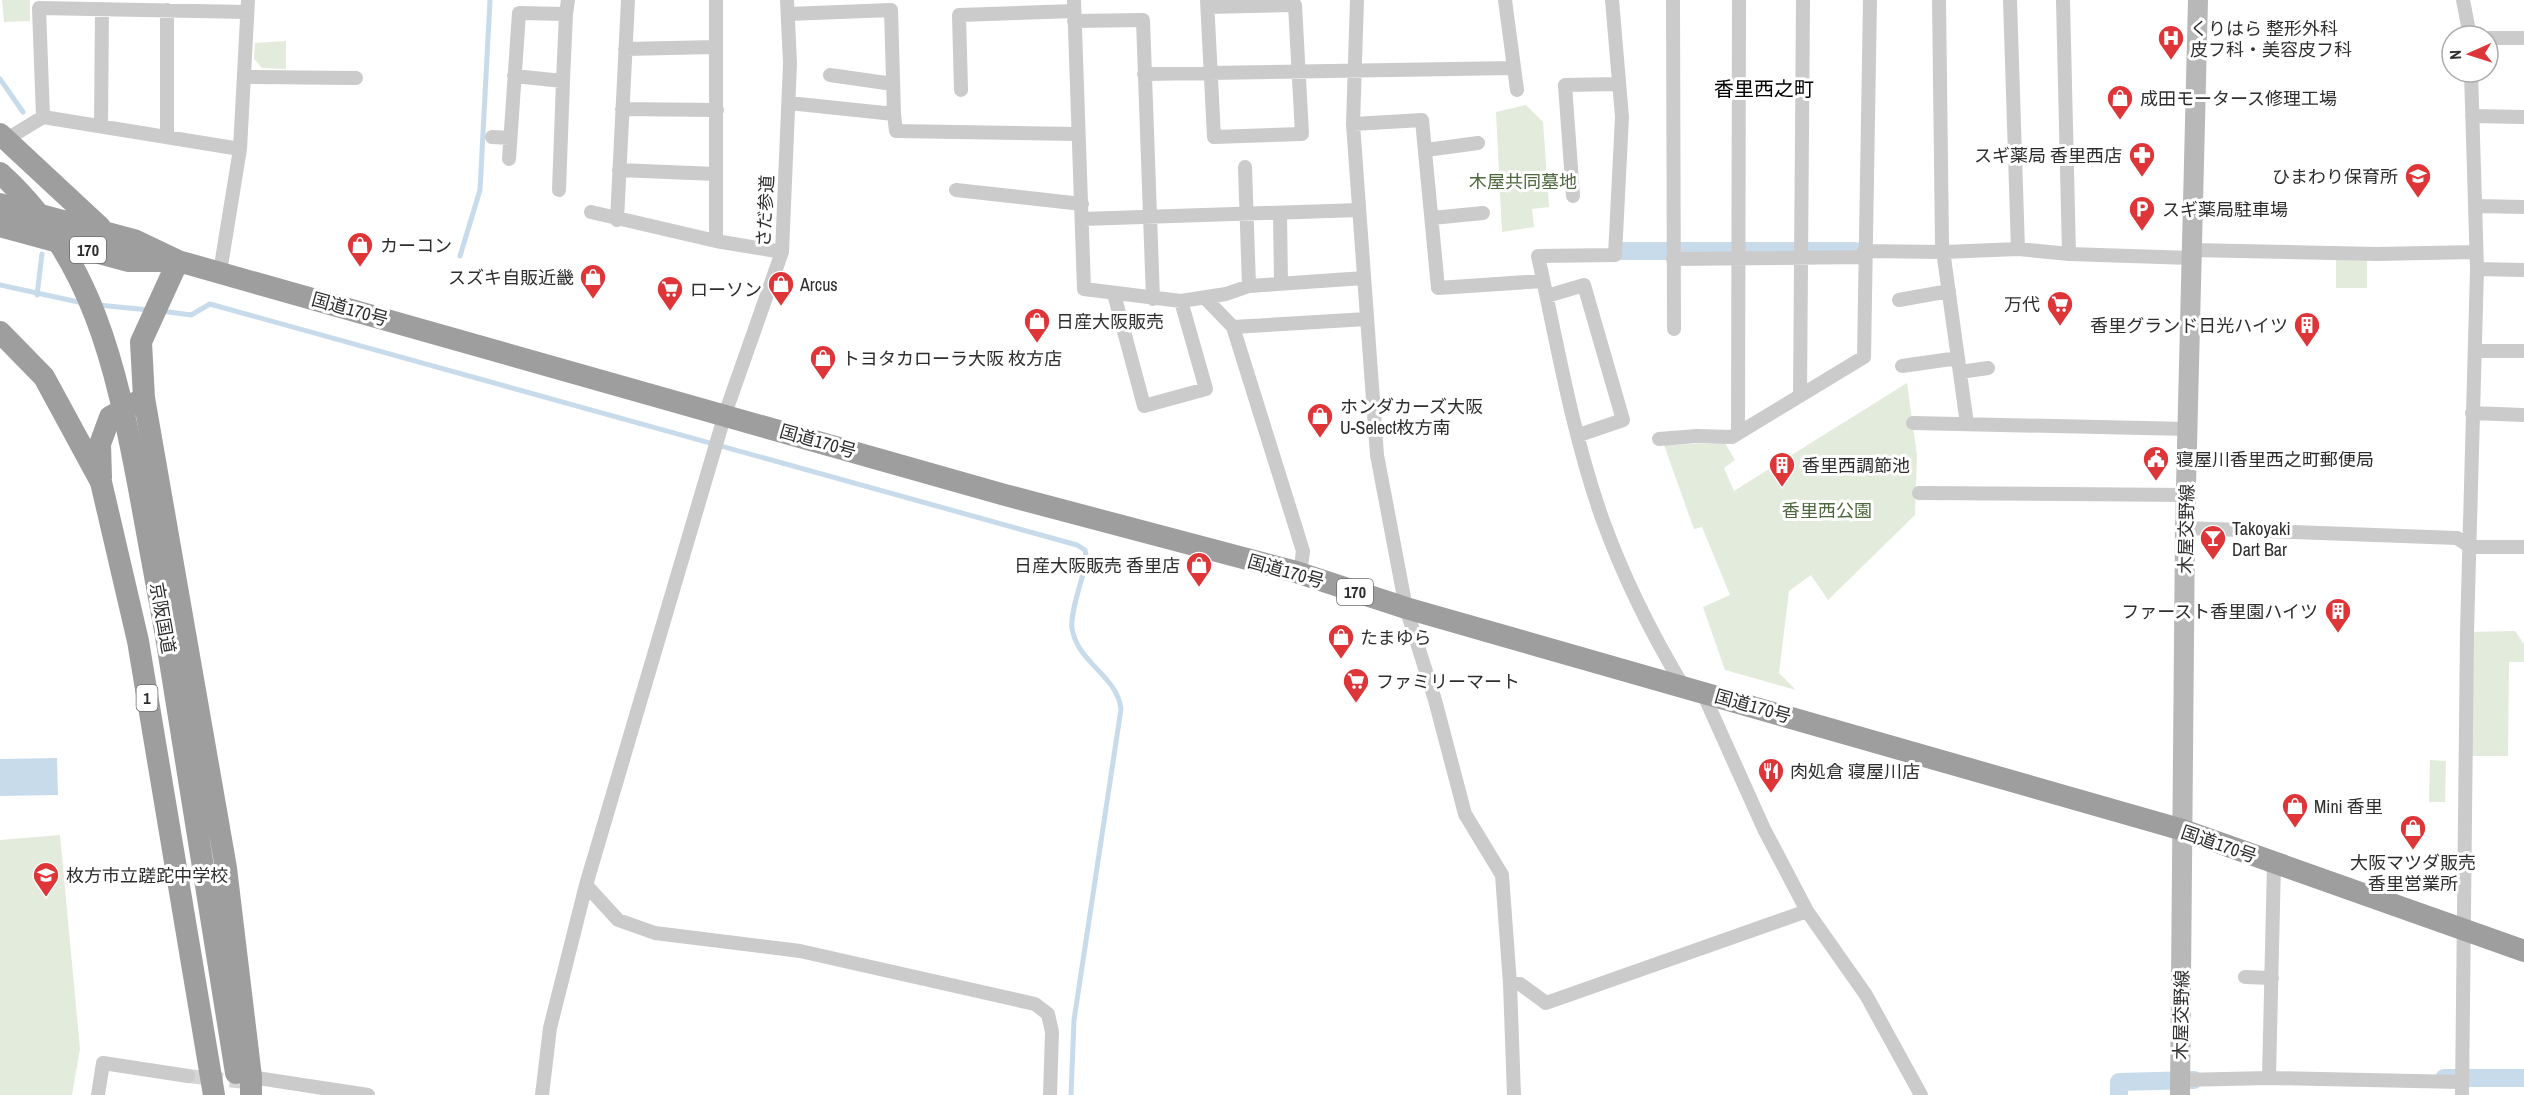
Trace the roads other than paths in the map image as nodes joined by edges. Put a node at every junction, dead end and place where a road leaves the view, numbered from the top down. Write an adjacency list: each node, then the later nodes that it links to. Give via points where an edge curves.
1 (628, 0): 26 (street)
2 (716, 0): 25 (street)
3 (1357, 0): 28 (street)
4 (1505, 0): 27 (street)
5 (1612, 0): 38 (street)
6 (1672, 0): 91 (street)
7 (1738, 0): 92 (street)
8 (1803, 0): 90 (street)
9 (1870, 0): 87 (street)
10 (1939, 0): 85 (street)
11 (2010, 0): 83 (street)
12 (2063, 0): 88 (street)
13 (2198, 0): 89 (main road, 木屋交野線)
14 (2463, 0): 22 (street)
15 (1207, 4): 29 (street, via 1295,5); 30 (street)
16 (248, 6): 20 (street); 34 (street)
17 (567, 7): 33 (street, via 519,13); 36 (street)
18 (787, 7): 37 (street, via 891,10); 42 (street, さだ参道)
19 (102, 9): 20 (street); 47 (street, via 39,8); 50 (street)
20 (167, 10): 53 (street)
21 (1074, 11): 32 (street, via 1143,20); 40 (street, via 959,15); 51 (street)
22 (2468, 24)
23 (2500, 38): 24 (street)
24 (2524, 38)
25 (716, 47): 26 (street); 44 (street)
26 (625, 49): 43 (street)
27 (1513, 68): 28 (street); 41 (street)
28 (1353, 71): 29 (street); 49 (street)
29 (1299, 72): 30 (street); 30 (street, via 1302,135 1214,137)
30 (1212, 73): 32 (street)
31 (830, 75): 37 (street)
32 (1144, 75): 78 (street)
33 (514, 76): 36 (street); 55 (street)
34 (245, 77): 35 (street); 57 (street)
35 (356, 78)
36 (563, 81): 64 (street)
37 (893, 84): 45 (street)
38 (1619, 84): 66 (street, via 1565,85); 98 (street, via 1622,117 1615,255 1538,256)
39 (2471, 84): 46 (street)
40 (961, 90)
41 (1517, 90)
42 (789, 103): 45 (street); 84 (street, さだ参道)
43 (622, 109): 44 (street); 61 (street)
44 (717, 110): 63 (street)
45 (894, 114): 51 (street, via 896,131)
46 (2472, 116): 48 (street); 69 (street)
47 (43, 117): 50 (street); 52 (street)
48 (2524, 117)
49 (1353, 124): 58 (street, via 1422,120); 71 (street)
50 (101, 126): 53 (street)
51 (1078, 134): 68 (street)
52 (3, 136): 81 (highway, via 82,214)
53 (167, 137): 57 (street)
54 (492, 137): 55 (street)
55 (510, 138): 59 (street)
56 (1478, 143): 58 (street)
57 (240, 149): 96 (street)
58 (1426, 150): 76 (street)
59 (509, 159)
60 (1245, 167): 75 (street)
61 (619, 170): 63 (street); 79 (street)
62 (0, 173): 152 (highway, 京阪国道 / 1, bridge, via 22,193 67,254 100,323 122,399)
63 (716, 174): 82 (street)
64 (559, 190)
65 (956, 190): 68 (street)
66 (1573, 196)
67 (0, 204): 81 (highway, 国道170号 / 170)
68 (1082, 204): 77 (street)
69 (2475, 206): 70 (street); 86 (street)
70 (2524, 207)
71 (1359, 210): 73 (street); 97 (street)
72 (591, 212): 79 (street)
73 (1280, 213): 75 (street); 99 (street)
74 (1483, 213): 76 (street)
75 (1246, 215): 78 (street); 100 (street)
76 (1432, 218): 98 (street, via 1438,288)
77 (1082, 219): 78 (street); 102 (street, via 1084,289)
78 (1151, 219): 105 (street)
79 (618, 220): 82 (street)
80 (0, 226): 93 (highway, 国道170号 / 170, via 128,261)
81 (108, 233): 93 (highway, 国道170号 / 170, via 134,240)
82 (716, 241): 84 (street)
83 (2018, 249): 85 (street); 88 (street)
84 (782, 252): 121 (street, さだ参道)
85 (1944, 252): 87 (street); 101 (street)
86 (2476, 252): 89 (street); 94 (street)
87 (1864, 254): 90 (street); 118 (street, via 1864,357)
88 (2069, 254): 89 (street)
89 (2192, 254): 125 (main road, 木屋交野線)
90 (1801, 258): 92 (street); 118 (street)
91 (1673, 259): 92 (street); 110 (street)
92 (1738, 259): 126 (street)
93 (178, 261): 96 (highway, 国道170号 / 170); 119 (highway, via 141,342)
94 (2477, 269): 95 (street); 112 (street)
95 (2524, 270)
96 (220, 272): 121 (highway, 国道170号 / 170)
97 (1364, 278): 99 (street); 108 (street)
98 (1543, 281): 103 (street)
99 (1281, 283): 100 (street)
100 (1249, 286): 104 (street)
101 (1949, 291): 106 (street); 114 (street)
102 (1114, 294): 105 (street); 107 (street, via 1144,406 1206,389)
103 (1547, 296): 127 (street); 127 (street, via 1584,285 1623,420)
104 (1205, 298): 107 (street); 109 (street)
105 (1153, 299): 107 (street)
106 (1899, 300)
107 (1181, 302)
108 (1367, 319): 109 (street); 136 (street, via 1377,455)
109 (1233, 327): 135 (street, via 1303,550)
110 (1674, 329)
111 (0, 332): 129 (highway, 京阪国道 / 1, via 44,377)
112 (2475, 351): 113 (street); 120 (street)
113 (2524, 351)
114 (1958, 358): 115 (street); 117 (street)
115 (1902, 366)
116 (1988, 368): 117 (street)
117 (1960, 372): 124 (street)
118 (1800, 396): 126 (street)
119 (144, 398): 129 (highway, via 110,417 100,444); 152 (highway, via 226,868)
120 (2472, 413): 122 (street); 133 (street)
121 (725, 414): 135 (highway, 国道170号 / 170); 140 (street, さだ参道)
122 (2524, 415)
123 (1913, 423): 124 (street)
124 (1967, 424): 125 (street)
125 (2188, 429): 131 (main road, 木屋交野線)
126 (1738, 433): 128 (street, via 1732,437)
127 (1579, 435): 137 (street, via 1606,527 1655,638)
128 (1659, 439)
129 (101, 482): 148 (highway, 京阪国道 / 1, via 138,641)
130 (1919, 493): 131 (street)
131 (2186, 495): 132 (main road, 木屋交野線)
132 (2185, 528): 133 (street, via 2457,538); 138 (main road, 木屋交野線)
133 (2471, 547): 134 (street); 142 (street)
134 (2524, 547)
135 (1299, 574): 136 (highway, 国道170号 / 170)
136 (1406, 608): 137 (highway, 国道170号 / 170); 146 (street, via 1465,814 1502,875)
137 (1693, 689): 138 (highway, 国道170号 / 170); 141 (street)
138 (2183, 830): 139 (highway, 国道170号 / 170); 151 (main road, 木屋交野線)
139 (2274, 863): 142 (highway, 国道170号 / 170); 145 (street)
140 (586, 885): 159 (street, さだ参道, via 550,1028); 160 (street, via 618,920 655,933 801,951 1035,1004 1048,1014 1052,1032)
141 (1807, 911): 146 (street, via 1546,1003 1520,984); 154 (street, via 1866,995)
142 (2465, 929): 143 (highway, 国道170号 / 170); 153 (street)
143 (2524, 951)
144 (2245, 977): 145 (street)
145 (2272, 978): 149 (street)
146 (1510, 984): 161 (street)
147 (103, 1063): 148 (street); 148 (street, via 108,1054); 155 (street)
148 (199, 1073): 156 (highway, 京阪国道 / 1)
149 (2269, 1078): 151 (street); 153 (street)
150 (280, 1086): 157 (street)
151 (2180, 1088)
152 (247, 1089): 158 (street)
153 (2461, 1089)
154 (1918, 1094)
155 (98, 1095)
156 (214, 1095)
157 (330, 1095)
158 (368, 1095)
159 (542, 1095)
160 (1050, 1095)
161 (1514, 1095)

